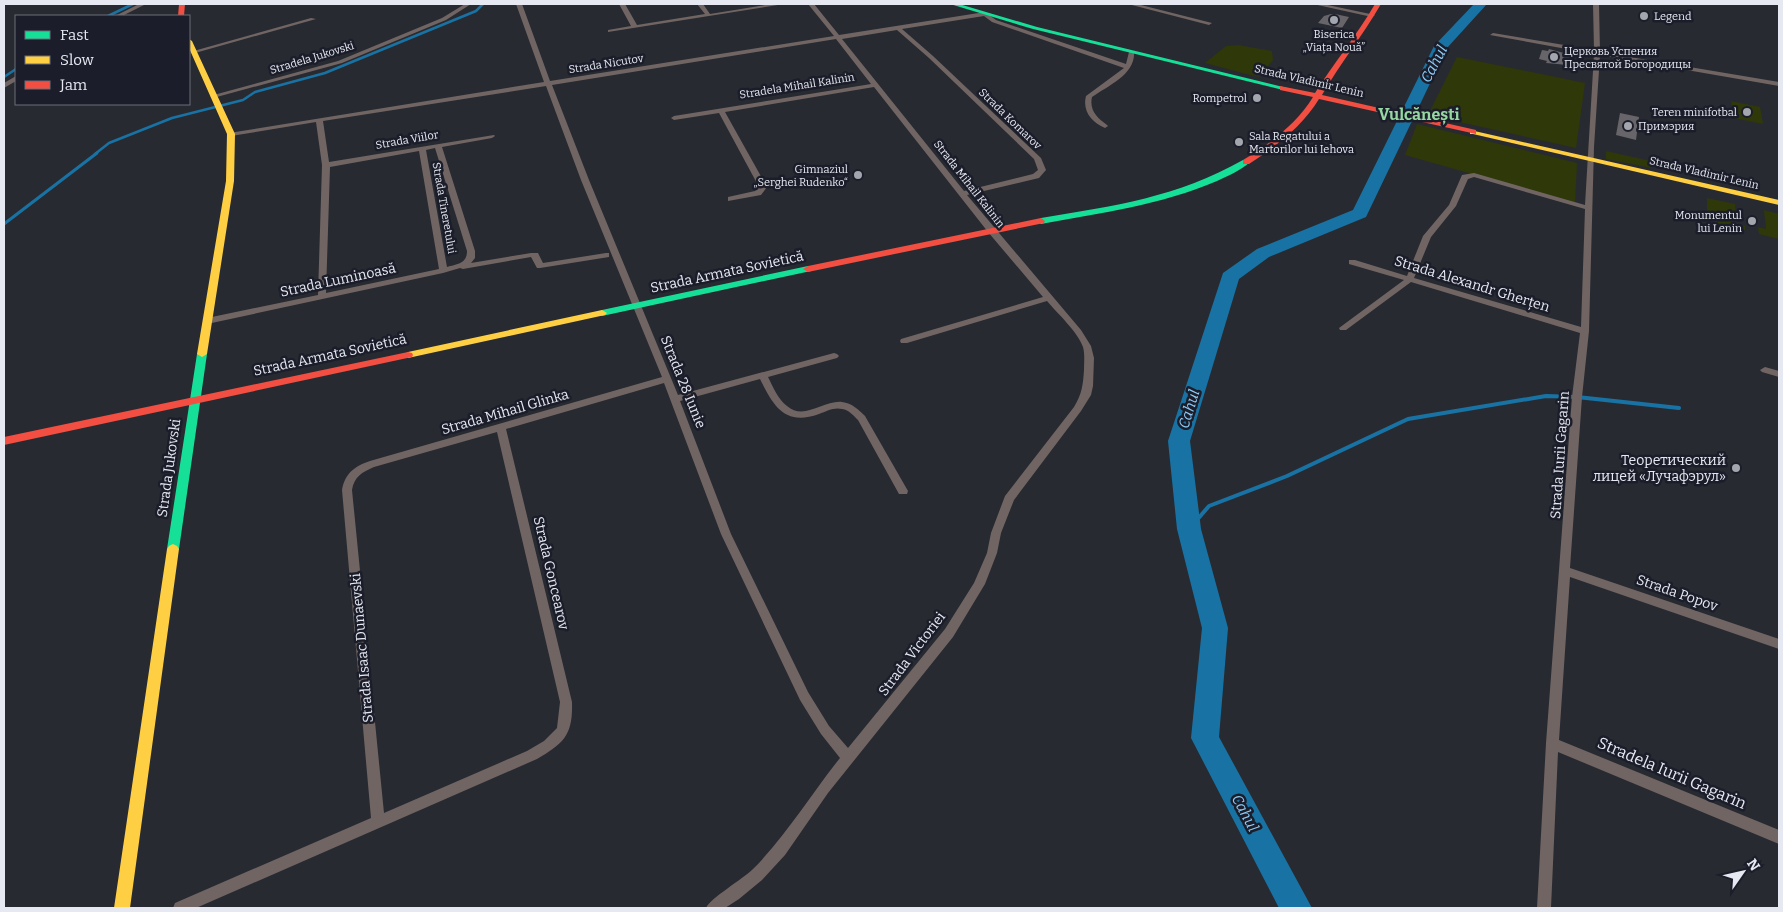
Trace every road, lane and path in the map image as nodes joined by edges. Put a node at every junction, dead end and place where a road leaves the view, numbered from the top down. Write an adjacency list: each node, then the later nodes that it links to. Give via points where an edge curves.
1 (143, 4): 14 (street)
2 (468, 4): 35 (street, Stradela Jukovski, via 444,19 340,62)
3 (519, 4): 30 (street, Strada 28 Iunie)
4 (622, 4): 19 (street)
5 (700, 4): 15 (street)
6 (781, 4): 15 (street)
7 (812, 4): 23 (street, Strada Mihail Kalinin)
8 (953, 4): 13 (main road, Strada Vladimir Lenin)
9 (1131, 4): 18 (street)
10 (1316, 4): 16 (street)
11 (1378, 4): 16 (main road, Strada Armata Sovietică)
12 (1596, 4): 25 (street, Strada Iurii Gagarin)
13 (985, 14): 20 (street, Strada Nicutov); 27 (main road, Strada Vladimir Lenin); 28 (street, via 994,22)
14 (120, 15)
15 (708, 15): 19 (street)
16 (1372, 15): 34 (main road, Strada Armata Sovietică)
17 (313, 19): 26 (street)
18 (1209, 23)
19 (635, 27): 21 (street)
20 (898, 28): 23 (street, Strada Nicutov); 46 (street, Strada Komarov, via 1037,158 1042,167 1040,173 1032,177)
21 (610, 31)
22 (1493, 34): 25 (street)
23 (839, 38): 30 (street, Strada Nicutov); 32 (street, Strada Mihail Kalinin)
24 (190, 44): 26 (main road, Strada Jukovski)
25 (1597, 51): 31 (street); 44 (street, Strada Iurii Gagarin)
26 (193, 52): 35 (main road, Strada Jukovski)
27 (1132, 52): 28 (street); 34 (main road, Strada Vladimir Lenin)
28 (1128, 67): 39 (street, via 1118,78 1089,96 1087,101 1090,114)
29 (15, 80): 33 (street)
30 (548, 84): 38 (street, Strada Nicutov); 59 (street, Strada 28 Iunie)
31 (1779, 84)
32 (876, 85): 36 (street, Stradela Mihail Kalinin); 46 (street, Strada Mihail Kalinin)
33 (4, 86)
34 (1318, 96): 44 (main road, Strada Vladimir Lenin); 50 (main road, Strada Armata Sovietică, via 1279,140 1201,186 1134,204)
35 (216, 104): 40 (main road, Strada Jukovski)
36 (721, 110): 37 (street, Stradela Mihail Kalinin); 47 (street, via 763,187 758,193)
37 (674, 118)
38 (319, 120): 40 (street, Strada Nicutov); 45 (street)
39 (1105, 126)
40 (230, 134): 60 (main road, Strada Jukovski, via 230,182)
41 (492, 136): 42 (street, Strada Viilor)
42 (438, 146): 43 (street, Strada Viilor); 52 (street, Strada Tineretului)
43 (422, 149): 45 (street, Strada Viilor); 55 (street, Strada Tineretului)
44 (1590, 160): 48 (main road, Strada Vladimir Lenin); 49 (street, Strada Iurii Gagarin)
45 (326, 165): 57 (street)
46 (962, 194): 50 (street, Strada Mihail Kalinin)
47 (731, 200)
48 (1779, 203)
49 (1588, 208): 56 (street, via 1474,175 1465,177 1452,206 1427,236); 62 (street, Strada Iurii Gagarin)
50 (991, 230): 58 (street, Strada Mihail Kalinin); 59 (main road, Strada Armata Sovietică)
51 (606, 255): 54 (street, via 540,266 535,255 530,254)
52 (471, 258): 54 (street, Strada Luminoasă)
53 (1352, 262): 56 (street, Strada Alexandr Gherțen)
54 (457, 268): 55 (street, Strada Luminoasă)
55 (444, 271): 57 (street, Strada Luminoasă)
56 (1408, 280): 61 (street); 62 (street, Strada Alexandr Gherțen)
57 (322, 297): 60 (street, Strada Luminoasă)
58 (1048, 298): 63 (street); 69 (street, Strada Mihail Kalinin, via 1086,346)
59 (637, 306): 68 (street, Strada 28 Iunie); 71 (main road, Strada Armata Sovietică)
60 (207, 321): 71 (main road, Strada Jukovski)
61 (1343, 328)
62 (1584, 332): 76 (street, Strada Iurii Gagarin)
63 (904, 341)
64 (834, 356): 67 (street)
65 (1765, 370): 66 (street)
66 (1779, 374)
67 (763, 376): 70 (street); 75 (street, via 786,411 805,414 846,405 855,410)
68 (668, 379): 70 (street, Strada 28 Iunie); 72 (street, Strada Mihail Glinka)
69 (1088, 386): 79 (street, Strada Victoriei, via 1078,409 1008,499 979,584 949,633)
70 (675, 399): 79 (street, Strada 28 Iunie, via 726,534 804,696 825,730)
71 (194, 400): 73 (main road, Strada Armata Sovietică); 82 (main road, Strada Jukovski)
72 (500, 428): 74 (street, Strada Mihail Glinka, via 366,466); 80 (street, Strada Goncearov, via 566,702 565,726 560,738 532,755)
73 (4, 441)
74 (351, 474): 80 (street, Strada Isaac Dunaevski, via 347,490)
75 (903, 491)
76 (1566, 571): 77 (street, Strada Popov); 78 (street, Strada Iurii Gagarin)
77 (1779, 644)
78 (1552, 742): 81 (street, Stradela Iurii Gagarin); 85 (street, Strada Iurii Gagarin)
79 (848, 757): 84 (street, Strada Victoriei, via 780,850 757,875)
80 (378, 823): 83 (street)
81 (1779, 837)
82 (122, 908)
83 (180, 908)
84 (713, 908)
85 (1544, 908)

